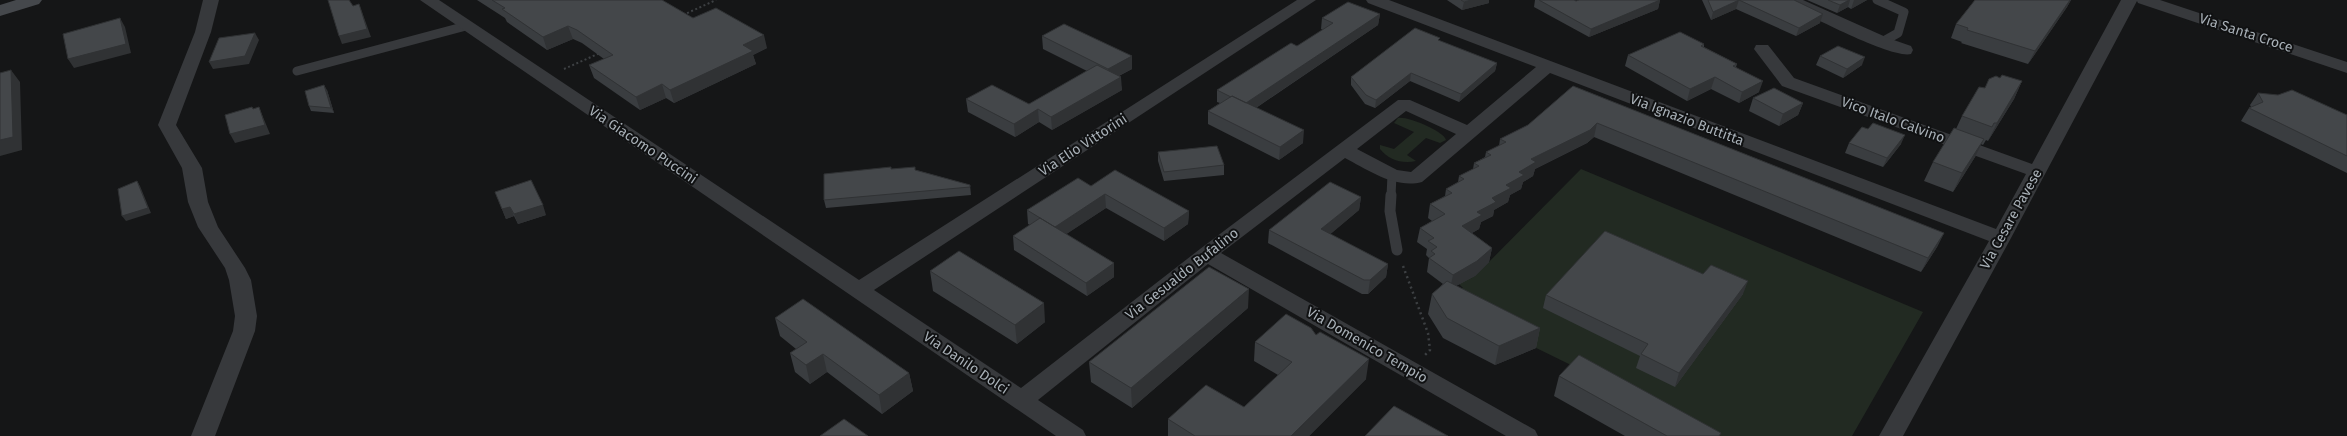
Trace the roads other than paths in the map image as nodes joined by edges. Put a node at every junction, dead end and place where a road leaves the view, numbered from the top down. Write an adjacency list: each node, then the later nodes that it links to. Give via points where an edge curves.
1 (33, 0): 10 (main road)
2 (211, 0): 27 (street, via 203,32 167,125 192,168 202,214 208,227 235,268 246,316 244,331)
3 (428, 0): 11 (street, Via Giacomo Puccini)
4 (1308, 0): 25 (street, Via Elio Vittorini)
5 (1374, 0): 16 (street, Via Ignazio Buttitta)
6 (1790, 0): 12 (street)
7 (1878, 0): 12 (lane, via 1904,12 1898,33)
8 (2129, 0): 20 (street, Via Cesare Pavese)
9 (2144, 0): 15 (street, Via Santa Croce)
10 (0, 11)
11 (466, 26): 17 (lane); 25 (street, Via Giacomo Puccini)
12 (1882, 42): 14 (street)
13 (1762, 49): 20 (street, Vico Italo Calvino, via 1788,82)
14 (1905, 50)
15 (2345, 66)
16 (1547, 67): 18 (street); 22 (street, Via Ignazio Buttitta)
17 (296, 71)
18 (1468, 132): 19 (street, Via Gesualdo Bufalino, via 1404,104); 21 (street, via 1415,178)
19 (1345, 150): 21 (street); 24 (street, Via Gesualdo Bufalino)
20 (2037, 172): 22 (street, Via Cesare Pavese)
21 (1392, 175): 23 (lane, via 1390,211)
22 (2001, 238): 30 (street, Via Cesare Pavese)
23 (1398, 250)
24 (1207, 254): 26 (street, Via Gesualdo Bufalino); 29 (street, Via Domenico Tempio)
25 (859, 290): 26 (street, Via Danilo Dolci)
26 (1022, 400): 28 (street, Via Danilo Dolci)
27 (203, 436)
28 (1074, 436)
29 (1526, 436)
30 (1891, 436)

